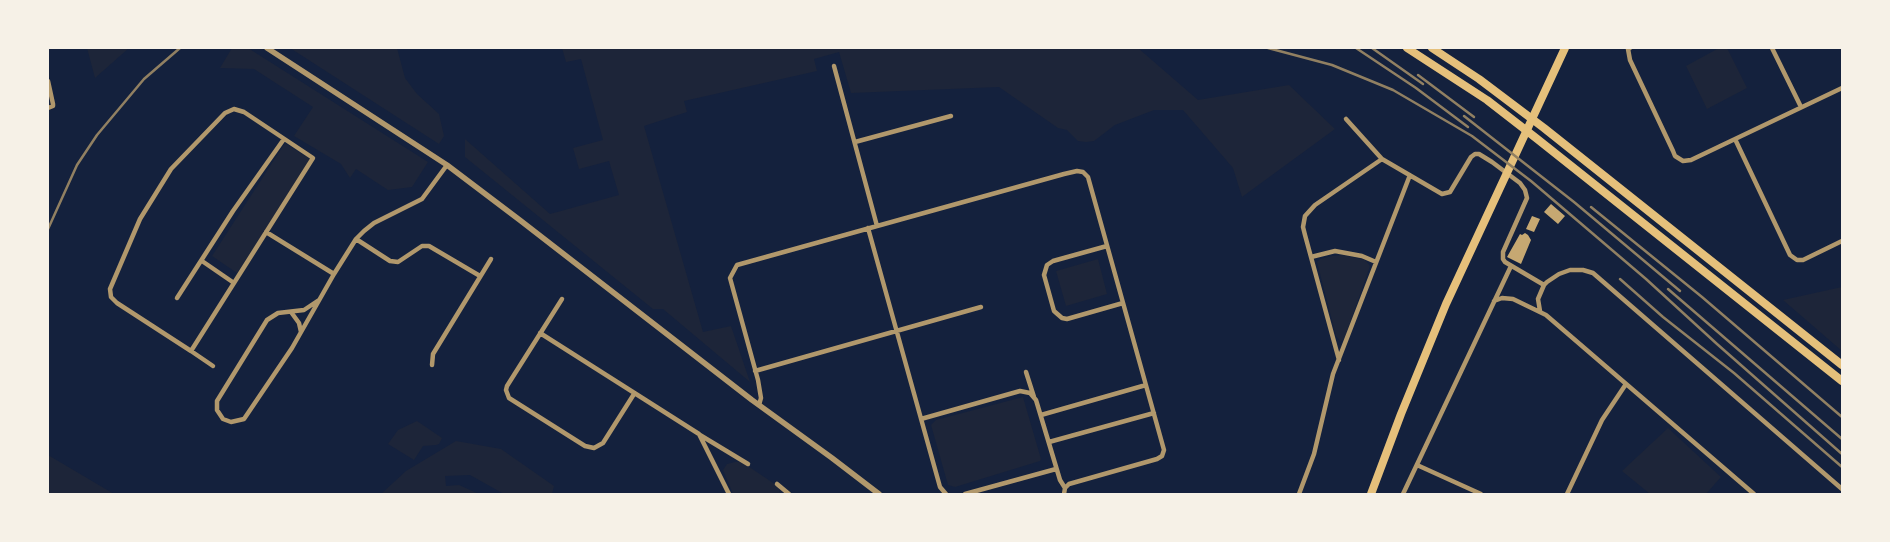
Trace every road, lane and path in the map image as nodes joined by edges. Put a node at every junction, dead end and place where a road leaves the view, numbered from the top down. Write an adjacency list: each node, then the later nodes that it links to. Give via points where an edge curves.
1 (267, 48): 18 (street)
2 (1407, 48): 53 (main road, via 1480,95 1522,127)
3 (1432, 48): 49 (main road, via 1544,128)
4 (1565, 48): 77 (main road, via 1446,304)
5 (1630, 48): 15 (street, via 1630,60 1679,160 1689,161)
6 (1772, 48): 10 (street)
7 (834, 66): 16 (street)
8 (48, 80): 11 (street, via 53,104)
9 (1842, 88): 10 (street)
10 (1802, 107): 15 (street)
11 (48, 108)
12 (951, 116): 16 (street)
13 (1346, 119): 17 (street)
14 (284, 139): 22 (street, via 313,158); 28 (street); 46 (street, via 244,112 234,109 225,113 171,170 140,219 110,289 111,297)
15 (1735, 139): 24 (street, via 1790,255 1803,260)
16 (855, 142): 20 (street)
17 (1382, 159): 19 (street); 26 (street, via 1307,212 1303,227)
18 (447, 165): 23 (street, via 422,199 369,226); 58 (street)
19 (1410, 175): 29 (street); 30 (street, via 1447,194 1471,157 1480,154 1516,180 1527,198 1503,252 1504,261)
20 (877, 226): 21 (street); 25 (street, via 1077,171 1088,177)
21 (868, 228): 43 (street); 51 (street, via 737,265 730,278)
22 (266, 232): 31 (street); 33 (street)
23 (356, 239): 31 (street); 32 (street, via 390,261 398,262 422,246 428,246)
24 (1842, 242)
25 (1107, 246): 39 (street); 39 (street, via 1053,261 1047,265 1044,276 1054,311 1062,318)
26 (1310, 257): 29 (street, via 1335,251); 47 (street)
27 (491, 259): 32 (street)
28 (202, 261): 33 (street); 35 (street)
29 (1376, 262): 47 (street)
30 (1511, 266): 34 (street); 38 (street)
31 (334, 274): 37 (street)
32 (480, 276): 48 (street, via 433,354)
33 (234, 283): 46 (street)
34 (1544, 285): 42 (street, via 1538,300); 69 (street, via 1570,270 1587,271 1598,277)
35 (177, 298)
36 (562, 299): 45 (street)
37 (319, 300): 41 (street, via 304,310); 44 (street)
38 (1494, 301): 42 (street, via 1509,298); 65 (street)
39 (1123, 303): 55 (street)
40 (981, 307): 43 (street)
41 (291, 312): 44 (street, via 300,323); 44 (street, via 278,312 267,320 217,401 217,410 223,419 231,422 244,419)
42 (1540, 312): 54 (street)
43 (897, 331): 51 (street); 61 (street)
44 (301, 333)
45 (540, 333): 56 (street); 56 (street, via 507,386 509,398 584,446 594,448 603,443)
46 (191, 351): 50 (street)
47 (1339, 360): 76 (street, via 1330,383 1314,454)
48 (432, 365)
49 (1842, 365)
50 (213, 366)
51 (755, 371): 58 (street)
52 (1026, 372): 57 (street)
53 (1842, 381)
54 (1626, 384): 80 (street, via 1602,420); 81 (street)
55 (1146, 385): 59 (street); 60 (street)
56 (634, 394): 62 (street)
57 (1036, 400): 60 (street); 61 (street, via 1030,393 1020,391)
58 (759, 406): 72 (street)
59 (1154, 413): 63 (street); 68 (street, via 1164,450 1162,456 1075,481)
60 (1041, 415): 63 (street)
61 (921, 419): 73 (street, via 940,487)
62 (699, 434): 64 (street); 70 (street)
63 (1049, 442): 66 (street)
64 (748, 464)
65 (1417, 465): 78 (street); 79 (street)
66 (1056, 469): 68 (street); 74 (street)
67 (777, 484): 71 (street)
68 (1065, 488): 75 (street)
69 (1842, 488)
70 (730, 494)
71 (789, 494)
72 (879, 494)
73 (946, 494)
74 (965, 494)
75 (1064, 494)
76 (1299, 494)
77 (1371, 494)
78 (1403, 494)
79 (1481, 494)
80 (1567, 494)
81 (1754, 494)

